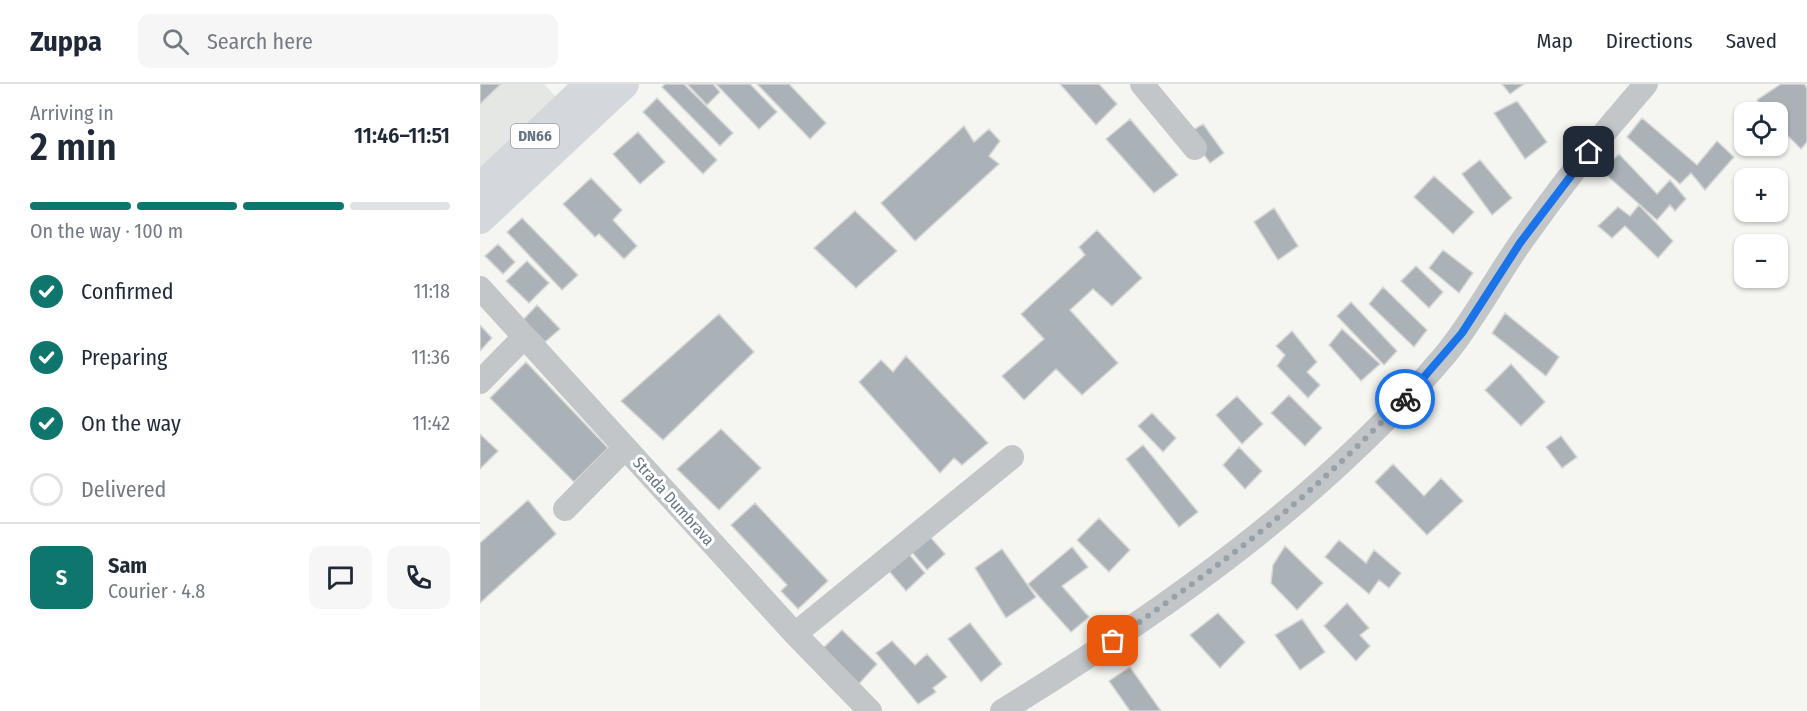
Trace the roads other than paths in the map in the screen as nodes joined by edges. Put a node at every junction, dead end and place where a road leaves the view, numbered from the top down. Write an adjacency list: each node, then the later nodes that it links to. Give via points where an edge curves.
1 (590, 84): 6 (main road, DN66)
2 (624, 84): 7 (main road)
3 (1142, 84): 5 (street)
4 (1646, 84): 16 (street, via 1564,183 1446,354 1349,454 1282,514 1186,589 1094,654)
5 (1196, 148)
6 (480, 188)
7 (480, 219)
8 (480, 288): 9 (street, Strada Dumbrava)
9 (524, 337): 10 (street); 11 (street, Strada Dumbrava)
10 (480, 382)
11 (625, 448): 13 (street); 14 (street, Strada Dumbrava)
12 (1012, 457): 14 (street)
13 (565, 509)
14 (795, 634): 15 (street, Strada Dumbrava)
15 (870, 711)
16 (1002, 711)

